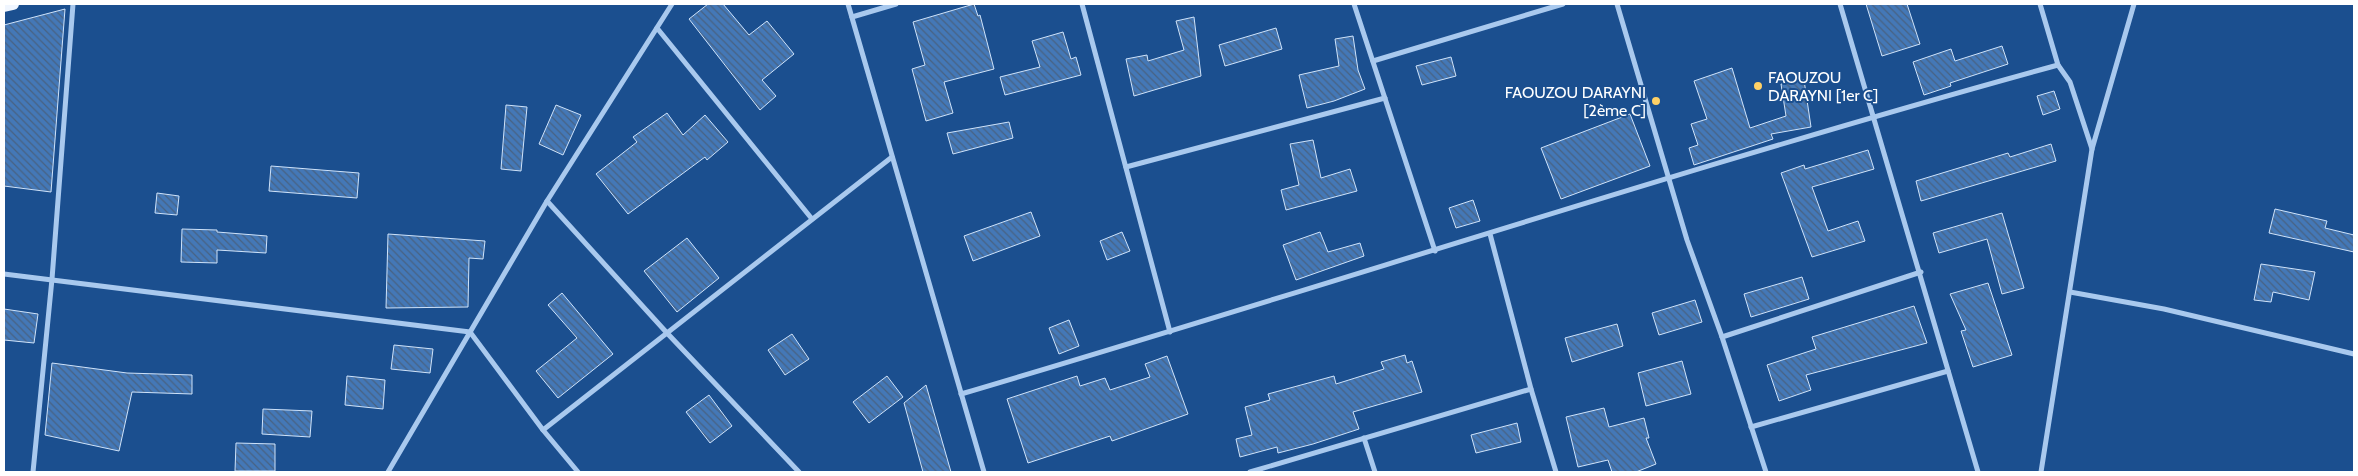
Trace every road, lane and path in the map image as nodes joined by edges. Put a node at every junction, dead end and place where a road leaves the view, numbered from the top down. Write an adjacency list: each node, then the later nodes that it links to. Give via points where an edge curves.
1 (13, 4): 13 (main road)
2 (74, 4): 30 (street)
3 (672, 4): 15 (street)
4 (848, 4): 14 (street)
5 (896, 4): 14 (street)
6 (1082, 4): 22 (street)
7 (1354, 4): 16 (street)
8 (1563, 4): 16 (street)
9 (1617, 4): 23 (street)
10 (1840, 4): 19 (street)
11 (2040, 4): 17 (street)
12 (2134, 4): 20 (street)
13 (4, 6)
14 (852, 17): 21 (street)
15 (657, 28): 24 (street); 25 (street)
16 (1373, 61): 18 (street)
17 (2058, 65): 19 (street); 20 (street, via 2070,82)
18 (1385, 98): 22 (street); 27 (street)
19 (1872, 116): 23 (street); 28 (street)
20 (2092, 149): 31 (street)
21 (892, 157): 25 (street); 39 (street)
22 (1126, 167): 33 (street)
23 (1669, 179): 26 (street); 35 (street, via 1686,240)
24 (547, 201): 32 (street); 34 (street)
25 (812, 219): 34 (street)
26 (1490, 234): 27 (street); 38 (street)
27 (1435, 251): 33 (street)
28 (1921, 272): 35 (street); 37 (street)
29 (4, 274): 30 (street)
30 (52, 279): 32 (street); 45 (street)
31 (2070, 292): 36 (street, via 2164,309); 43 (street)
32 (470, 332): 41 (street); 46 (street)
33 (1170, 332): 39 (street)
34 (667, 333): 41 (street); 48 (street)
35 (1722, 337): 40 (street)
36 (2354, 354)
37 (1948, 371): 40 (street); 54 (street)
38 (1531, 389): 42 (street); 52 (street)
39 (961, 394): 44 (street)
40 (1751, 427): 53 (street)
41 (544, 430): 47 (street)
42 (1364, 438): 50 (street); 51 (street)
43 (2042, 469): 55 (street)
44 (983, 470): 49 (street)
45 (33, 472)
46 (388, 472)
47 (578, 472)
48 (799, 472)
49 (977, 472)
50 (1250, 472)
51 (1375, 472)
52 (1556, 472)
53 (1766, 472)
54 (1978, 472)
55 (2036, 472)

